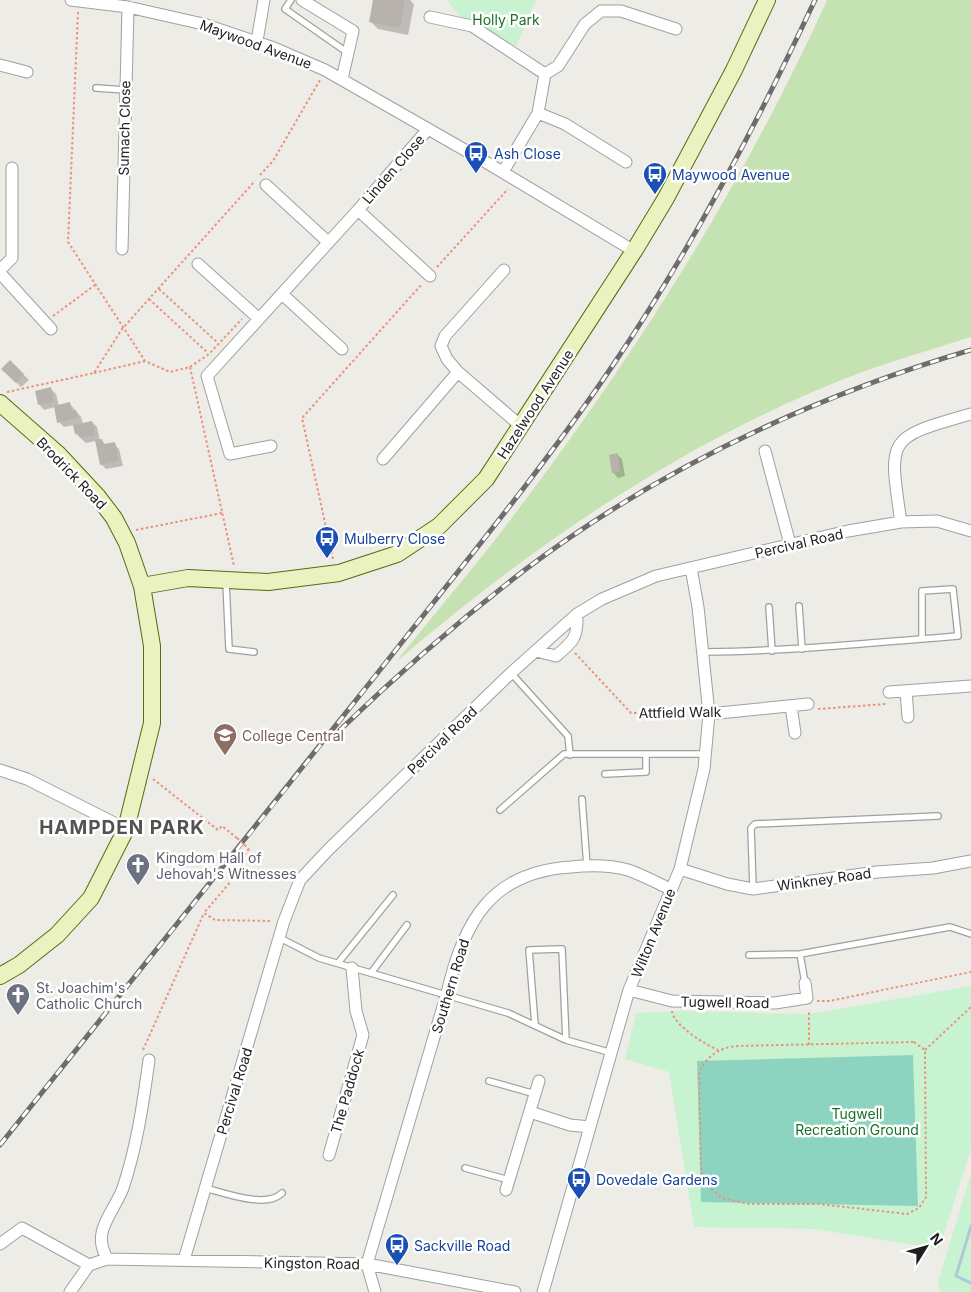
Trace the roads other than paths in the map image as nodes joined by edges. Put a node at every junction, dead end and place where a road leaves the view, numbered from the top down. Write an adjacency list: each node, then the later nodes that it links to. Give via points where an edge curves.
1 (264, 0): 9 (street)
2 (291, 0): 10 (lane, via 285,9)
3 (302, 0): 10 (street, via 353,31)
4 (767, 0): 26 (street, Hazelwood Avenue, via 680,172)
5 (75, 1): 6 (street, Maywood Avenue)
6 (128, 7): 9 (street, Maywood Avenue, via 204,24); 16 (street, Sumach Close)
7 (430, 17): 13 (street, via 472,26)
8 (676, 29): 13 (street, via 621,11 600,11 585,24 558,66)
9 (256, 41): 14 (street, Maywood Avenue)
10 (348, 53): 14 (street)
11 (0, 65): 12 (street)
12 (27, 72)
13 (545, 74): 17 (street)
14 (342, 79): 18 (street, Maywood Avenue)
15 (96, 88): 16 (lane)
16 (125, 90): 25 (street, Sumach Close)
17 (538, 112): 19 (street); 21 (street)
18 (428, 129): 21 (street, Maywood Avenue); 23 (street, Linden Close)
19 (626, 162)
20 (12, 168): 29 (street, via 12,258)
21 (503, 172): 26 (street, Maywood Avenue)
22 (266, 185): 24 (street)
23 (358, 210): 24 (street, Linden Close); 30 (street, Linden Close)
24 (328, 242): 31 (street, Linden Close)
25 (122, 249)
26 (634, 251): 38 (street, Hazelwood Avenue)
27 (198, 264): 32 (street)
28 (504, 270): 35 (street, via 446,336 441,346)
29 (0, 271): 33 (street)
30 (430, 276)
31 (282, 294): 32 (street, Linden Close); 34 (street)
32 (258, 318): 39 (street, Linden Close, via 207,376 230,454)
33 (48, 325)
34 (342, 349)
35 (458, 372): 38 (street); 41 (street)
36 (0, 403): 47 (street, Brodrick Road, via 98,497 122,533 136,563)
37 (971, 414): 42 (street, via 909,433 898,443 894,473)
38 (522, 427): 46 (street, Hazelwood Avenue, via 486,479 439,526 397,554 336,574 268,582)
39 (271, 446)
40 (766, 451): 44 (street)
41 (383, 459)
42 (901, 522): 43 (street, Percival Road, via 937,521); 44 (street, Percival Road)
43 (971, 531)
44 (790, 544): 45 (street, Percival Road)
45 (691, 568): 50 (street, Percival Road, via 656,576 620,590); 56 (street, Wilton Avenue)
46 (232, 580): 47 (street, Hazelwood Avenue, via 188,578); 55 (lane, via 229,649)
47 (142, 586): 74 (street, Brodrick Road, via 152,646 152,723)
48 (799, 606): 52 (lane)
49 (769, 607): 54 (lane)
50 (577, 614): 53 (street, Percival Road); 53 (street, via 578,633 569,646 556,656)
51 (922, 639): 51 (lane, via 958,636 952,589 922,591); 52 (lane)
52 (802, 649): 54 (lane)
53 (536, 651): 57 (street, Percival Road)
54 (772, 651): 56 (lane)
55 (254, 652)
56 (704, 652): 63 (street, Wilton Avenue)
57 (511, 673): 66 (lane, via 568,736); 83 (street, Percival Road, via 300,880)
58 (971, 686): 59 (street)
59 (906, 691): 60 (street); 64 (street)
60 (889, 692)
61 (808, 704): 62 (street, Attfield Walk)
62 (791, 706): 63 (street, Attfield Walk); 65 (street)
63 (709, 714): 68 (street, Wilton Avenue)
64 (908, 717)
65 (795, 733)
66 (570, 754): 67 (lane); 72 (lane, via 564,754)
67 (646, 754): 68 (lane); 70 (lane, via 646,772)
68 (705, 754): 77 (street, Wilton Avenue)
69 (0, 770): 74 (street, via 27,779)
70 (605, 774)
71 (582, 799): 76 (lane)
72 (500, 810)
73 (938, 816): 79 (lane, via 755,824 751,828)
74 (126, 829): 89 (street, Brodrick Road, via 90,898 57,934)
75 (971, 861): 79 (street, Winkney Road)
76 (587, 866): 78 (street, Southern Road, via 628,870); 92 (street, Southern Road, via 560,867 525,876 511,882 487,901 464,936)
77 (680, 869): 78 (street, Wilton Avenue); 79 (street, Winkney Road)
78 (670, 889): 91 (street, Wilton Avenue)
79 (753, 889)
80 (392, 895): 86 (lane)
81 (406, 925): 88 (lane)
82 (971, 934): 84 (lane, via 950,927)
83 (280, 938): 86 (lane, via 319,958); 105 (street, Percival Road)
84 (800, 954): 85 (lane); 90 (lane)
85 (749, 955)
86 (338, 963): 87 (lane)
87 (352, 968): 88 (lane); 102 (street, The Paddock, via 356,1011 363,1035)
88 (371, 973): 92 (lane)
89 (0, 976)
90 (805, 983): 91 (street, Tugwell Road, via 807,998 775,1003 672,1001)
91 (629, 990): 95 (street, Wilton Avenue)
92 (447, 994): 93 (lane); 110 (street, Southern Road)
93 (535, 1025): 94 (lane); 94 (lane, via 529,950 562,949)
94 (566, 1040): 95 (lane)
95 (612, 1053): 101 (street, Wilton Avenue)
96 (149, 1060): 108 (street, via 132,1154 122,1190 102,1232 102,1248)
97 (489, 1081): 99 (lane)
98 (539, 1081): 99 (street)
99 (535, 1094): 100 (street)
100 (530, 1112): 101 (street, via 570,1125); 104 (street)
101 (590, 1127): 115 (street, Wilton Avenue)
102 (329, 1155)
103 (464, 1168): 104 (lane)
104 (508, 1185)
105 (205, 1188): 106 (lane, via 248,1199 270,1200); 109 (street, Percival Road)
106 (282, 1193)
107 (0, 1244): 111 (street, via 22,1228)
108 (107, 1259): 109 (street, Kingston Road); 111 (street)
109 (184, 1260): 110 (street, Kingston Road)
110 (368, 1264): 113 (street); 114 (street, Kingston Road)
111 (89, 1266): 112 (street)
112 (70, 1292)
113 (375, 1292)
114 (515, 1292)
115 (543, 1292)

